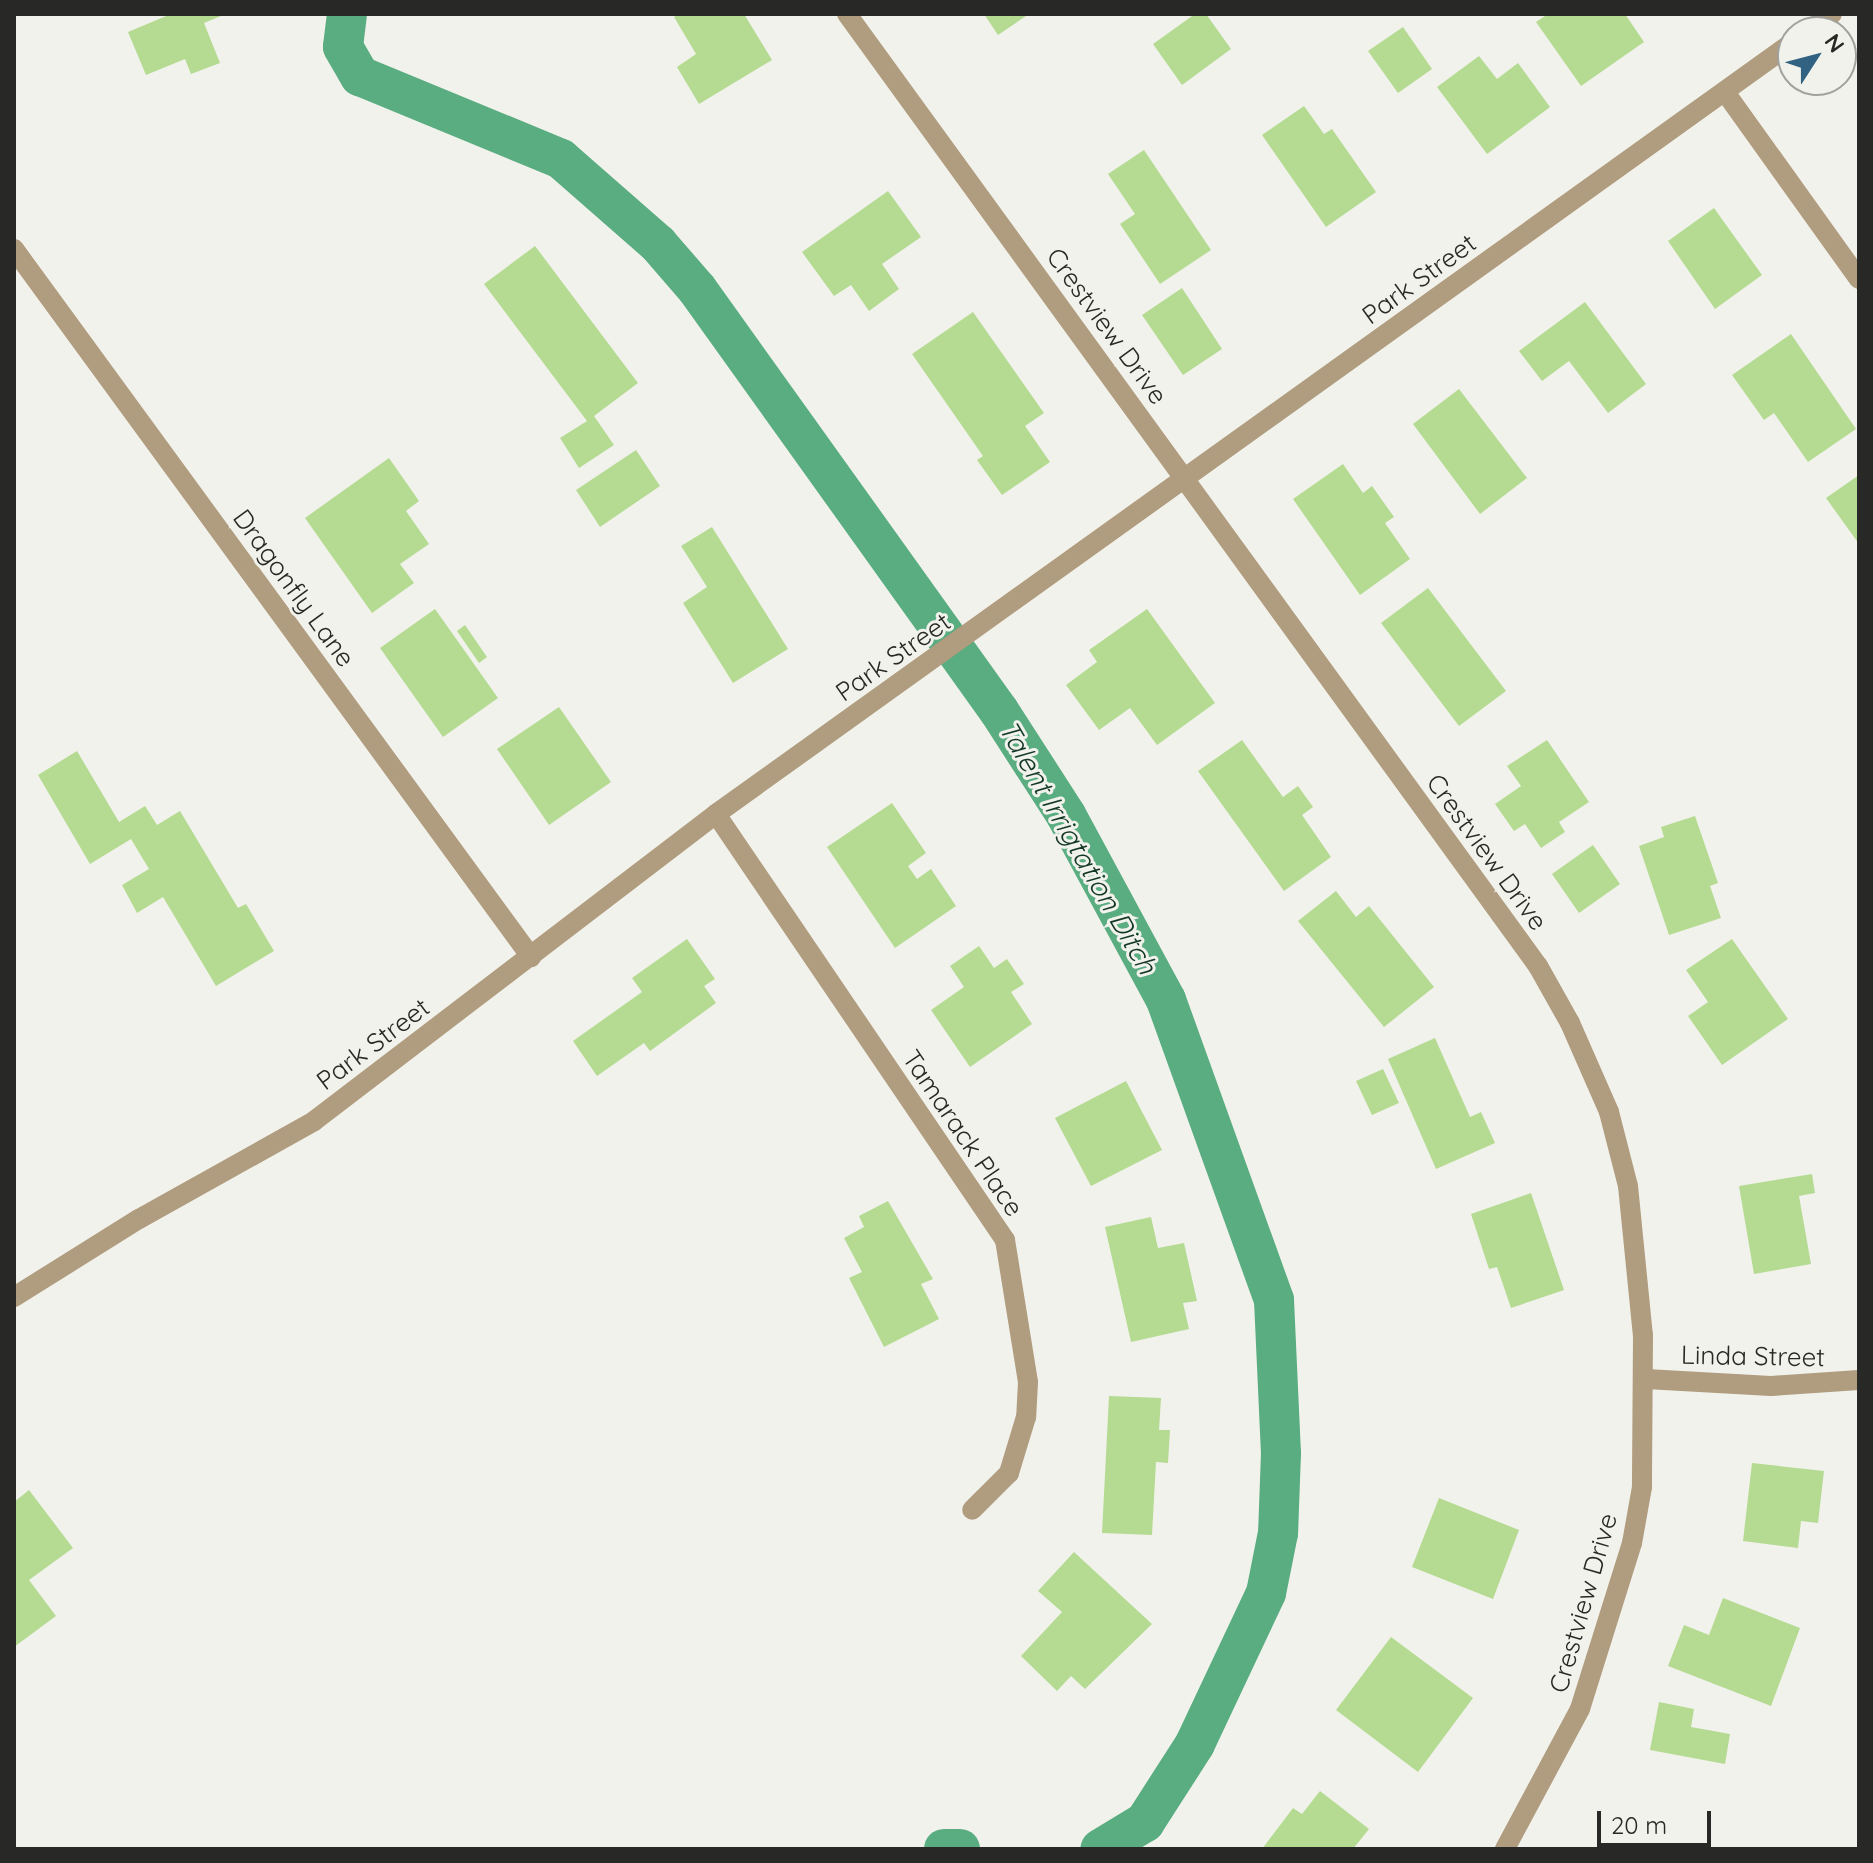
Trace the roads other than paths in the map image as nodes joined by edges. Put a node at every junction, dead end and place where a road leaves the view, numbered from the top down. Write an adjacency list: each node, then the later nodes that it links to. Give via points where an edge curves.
1 (847, 14): 6 (street, Crestview Drive)
2 (1777, 54): 3 (street, Park Street)
3 (1725, 92): 5 (street); 6 (street, Park Street)
4 (14, 249): 8 (street, Dragonfly Lane)
5 (1859, 279)
6 (1186, 478): 7 (street, Park Street); 10 (street, Crestview Drive, via 1538,966 1570,1023 1609,1112 1628,1186)
7 (716, 814): 8 (street, Park Street); 12 (street, Tamarack Place, via 1005,1240 1028,1382 1026,1417 1009,1473)
8 (531, 957): 9 (street, Park Street, via 314,1121 139,1219)
9 (14, 1297)
10 (1646, 1379): 11 (street, Linda Street, via 1771,1386); 13 (street, Crestview Drive, via 1640,1501 1604,1644 1580,1709)
11 (1859, 1380)
12 (972, 1510)
13 (1505, 1849)

